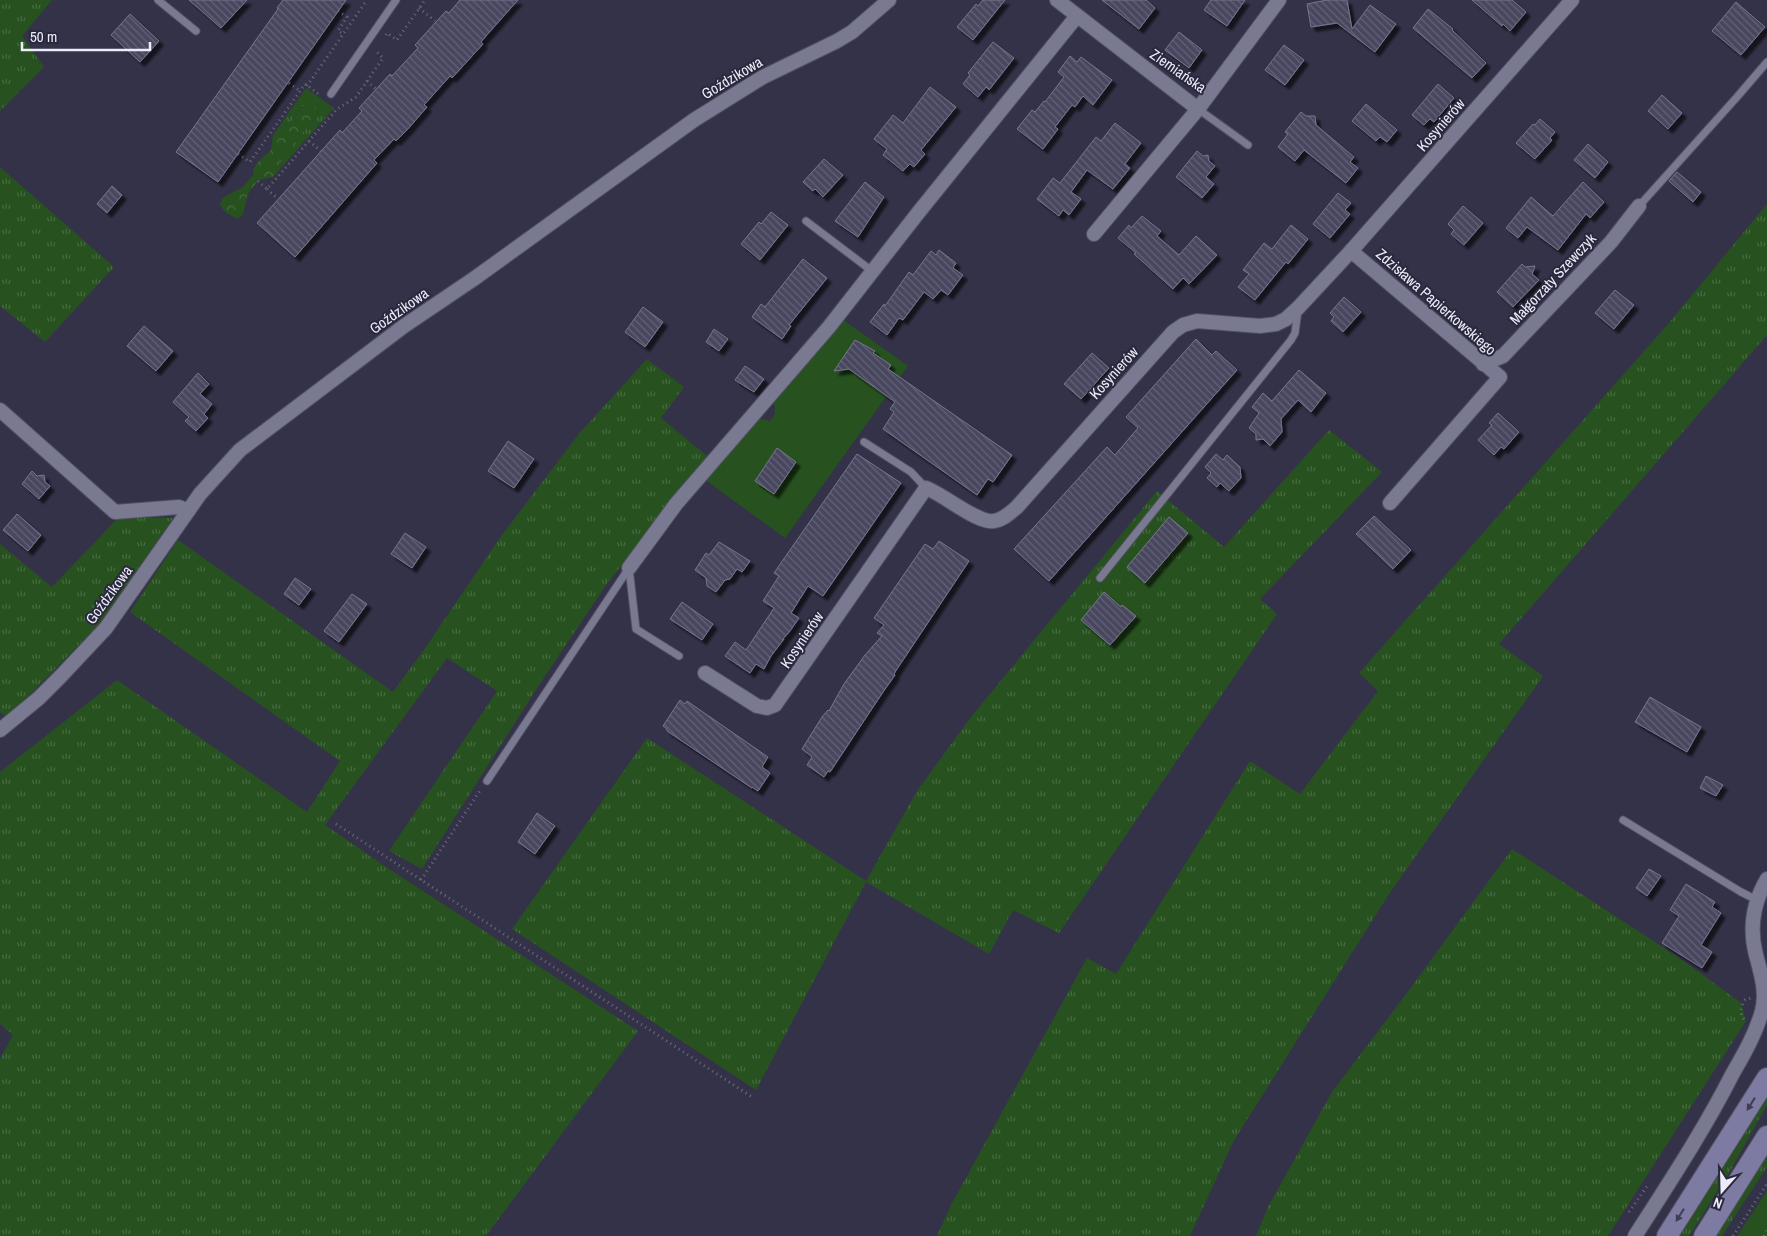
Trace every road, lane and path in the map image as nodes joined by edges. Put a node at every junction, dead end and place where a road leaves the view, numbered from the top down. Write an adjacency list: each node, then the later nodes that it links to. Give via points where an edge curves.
1 (158, 0): 13 (lane)
2 (367, 0): 14 (path)
3 (396, 0): 23 (lane)
4 (425, 0): 9 (path)
5 (889, 0): 46 (street, Goździkowa, via 837,41 764,77 694,120 404,326 240,450)
6 (1057, 0): 11 (street, Ziemiańska)
7 (1279, 0): 27 (street, Ziemiańska)
8 (1572, 0): 38 (street, Kosynierów)
9 (419, 8): 12 (path); 15 (path, via 396,40 387,33)
10 (338, 11): 14 (path, via 347,17 338,31)
11 (1076, 16): 27 (street, Ziemiańska); 39 (street)
12 (435, 21)
13 (196, 32)
14 (343, 34): 20 (path)
15 (384, 38)
16 (378, 46): 18 (path, via 375,50 383,58)
17 (1767, 62): 35 (lane)
18 (367, 81): 21 (path); 26 (path, via 356,97)
19 (289, 83): 22 (path)
20 (307, 86): 22 (path, via 305,84); 24 (path)
21 (376, 89)
22 (300, 91): 31 (path, via 250,162)
23 (331, 94)
24 (323, 97)
25 (331, 102): 26 (path)
26 (339, 108): 28 (path)
27 (1198, 109): 29 (lane); 37 (street)
28 (309, 141): 30 (path); 33 (path)
29 (1248, 145)
30 (320, 152)
31 (238, 154)
32 (258, 181): 33 (path)
33 (267, 189): 34 (path)
34 (278, 199)
35 (1639, 206): 41 (street, Małgorzaty Szewczyk, via 1611,242 1503,356)
36 (806, 220): 39 (lane)
37 (1094, 234)
38 (1352, 251): 40 (street, Kosynierów); 41 (street, Zdzisława Papierkowskiego)
39 (872, 271): 47 (street, via 829,327 676,504)
40 (1298, 308): 44 (street, Kosynierów, via 1276,324 1260,326 1196,321 1178,329 1005,517 994,522 983,521); 48 (lane, via 1292,340)
41 (1483, 364): 45 (street, Zdzisława Papierkowskiego, via 1500,377)
42 (0, 410): 46 (street, via 116,512 179,507)
43 (864, 442): 44 (lane, via 911,472)
44 (926, 488): 50 (street, Kosynierów, via 776,705 767,708 757,706)
45 (1390, 503)
46 (188, 511): 51 (street, Goździkowa, via 106,628 39,698)
47 (629, 568): 49 (lane, via 636,629); 52 (lane)
48 (1100, 578)
49 (678, 656)
50 (706, 673)
51 (0, 730)
52 (487, 781): 56 (path)
53 (1623, 820): 57 (lane)
54 (336, 824): 56 (path)
55 (1767, 879): 57 (street)
56 (421, 880): 59 (path)
57 (1757, 900): 63 (street, via 1752,932 1764,987 1761,1014 1710,1116)
58 (1767, 1078): 64 (main road, one-way to 64)
59 (752, 1097)
60 (1767, 1136): 65 (main road)
61 (1767, 1184): 66 (path)
62 (1767, 1229): 67 (path)
63 (1635, 1236)
64 (1667, 1236)
65 (1704, 1236)
66 (1733, 1236)
67 (1764, 1236)

